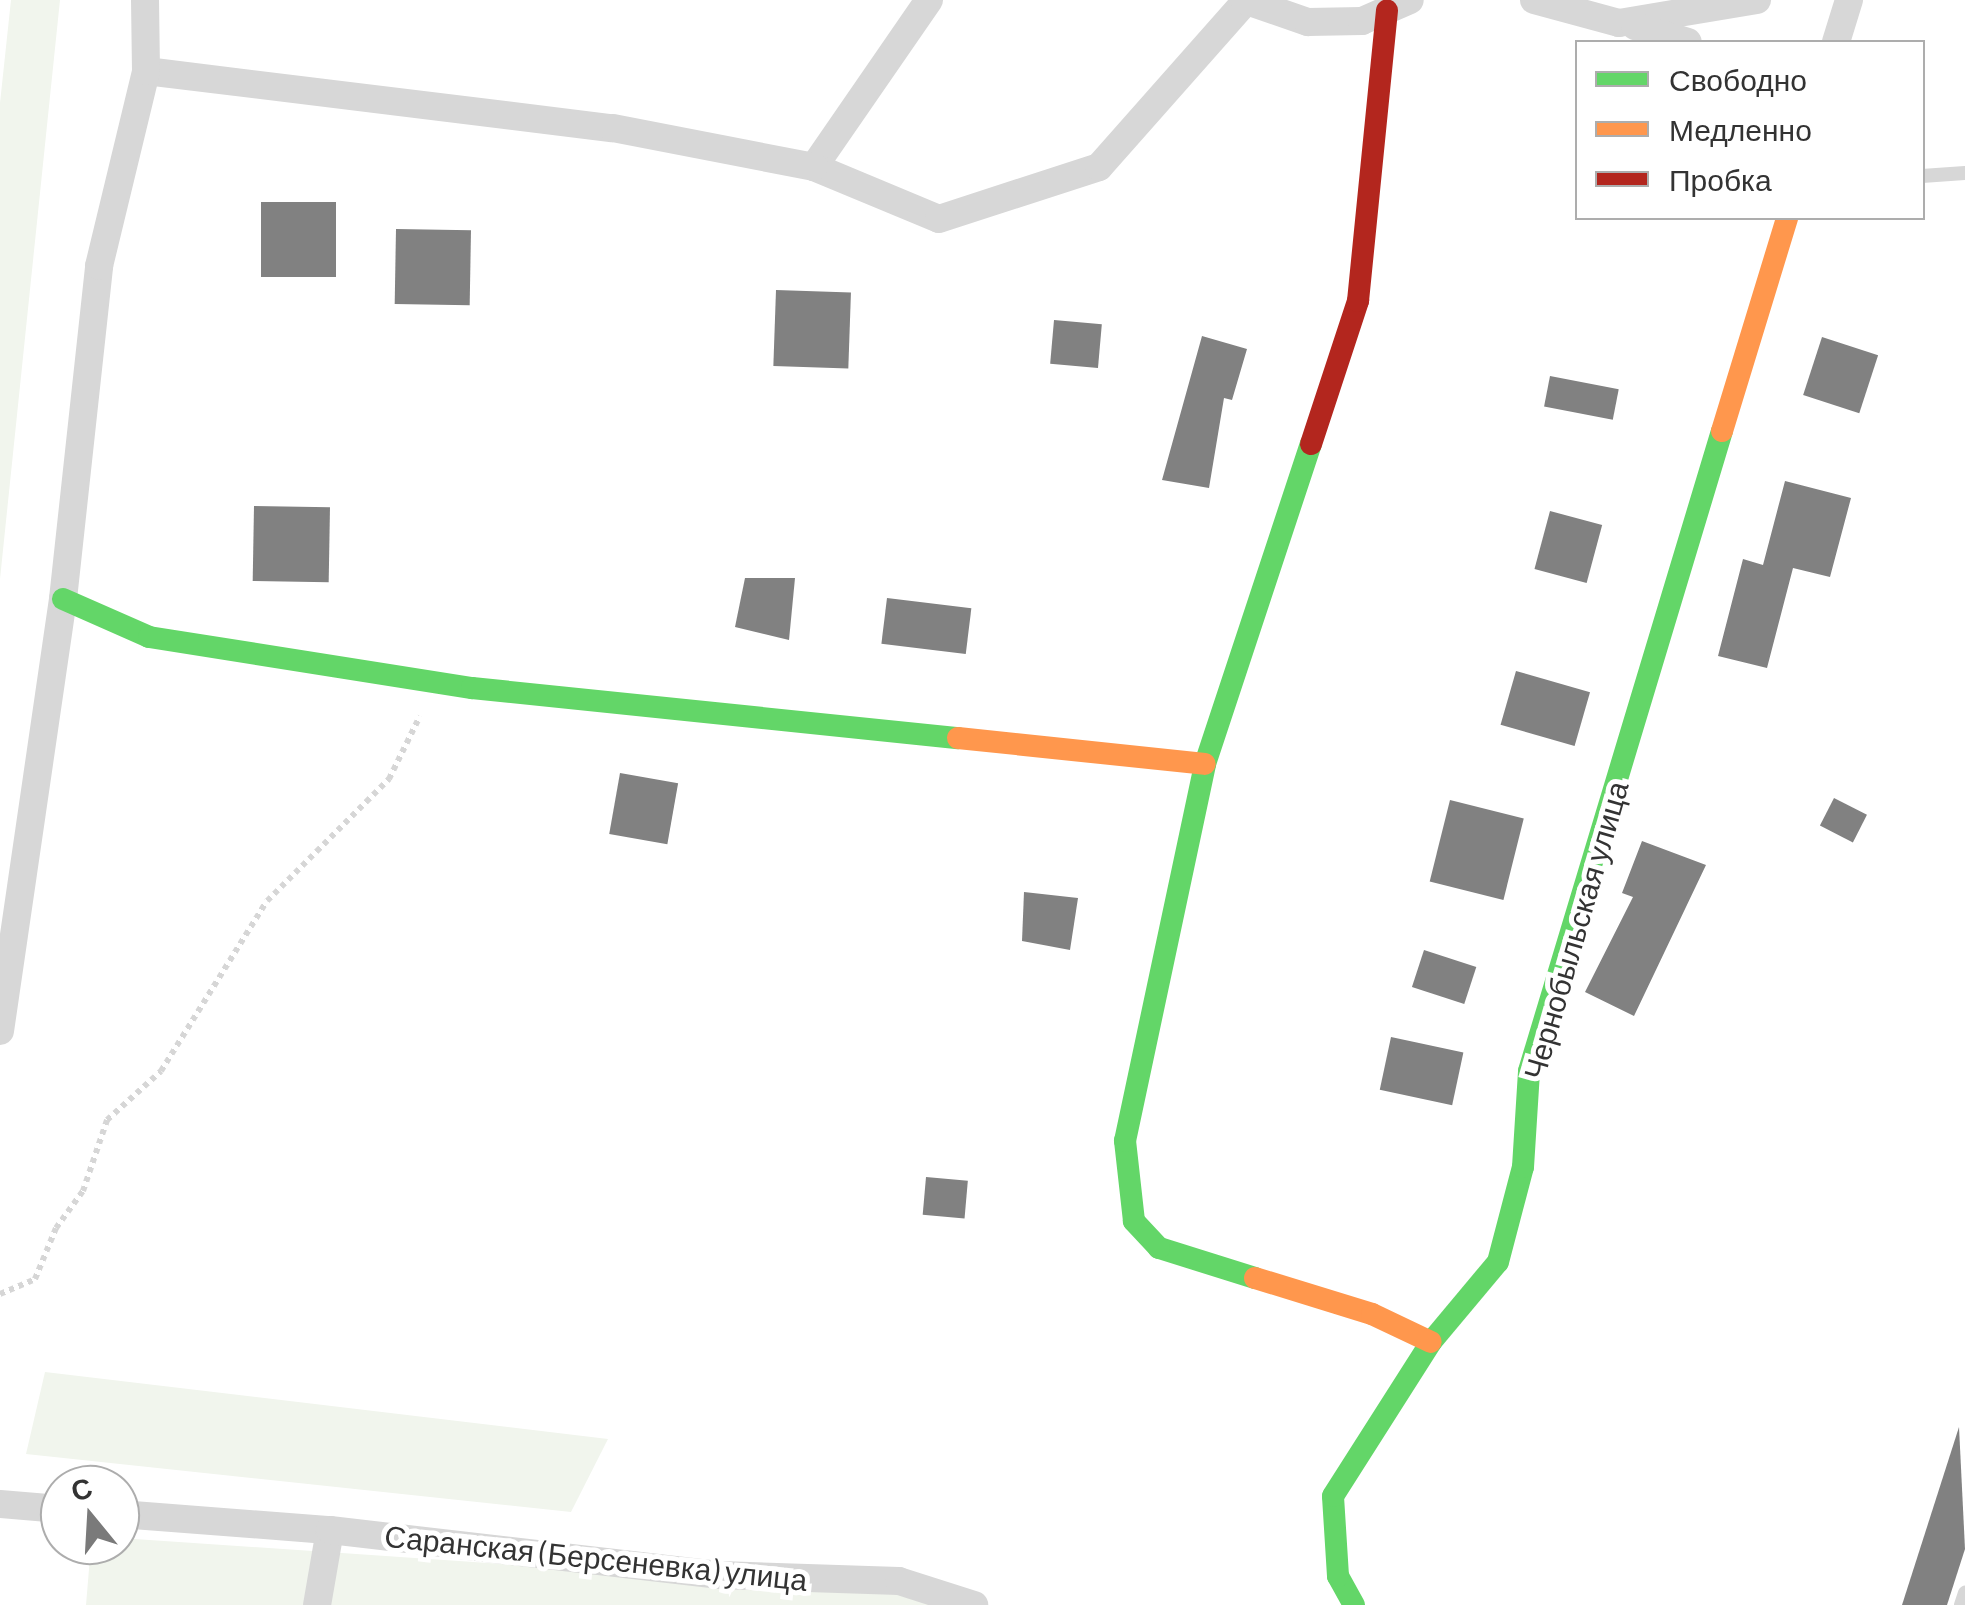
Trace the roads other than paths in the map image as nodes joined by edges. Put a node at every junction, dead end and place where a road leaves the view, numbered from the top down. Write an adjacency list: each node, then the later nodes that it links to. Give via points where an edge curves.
1 (144, 0): 11 (street)
2 (929, 0): 12 (street)
3 (1245, 0): 7 (street, via 1308,22 1362,21); 12 (street, via 1099,168 939,219)
4 (1534, 0): 8 (street)
5 (1757, 0): 8 (street)
6 (1849, 0): 10 (street)
7 (1398, 5): 17 (street, via 1358,301)
8 (1619, 23): 9 (street)
9 (1681, 40)
10 (1837, 40)
11 (146, 71): 12 (street, via 612,128); 16 (street, via 99,266)
12 (814, 167)
13 (1965, 174): 14 (lane)
14 (1925, 176)
15 (1786, 220): 19 (street, Чернобыльская улица, via 1529,1071 1523,1167 1498,1262)
16 (62, 599): 17 (street, via 149,637 432,682); 18 (street)
17 (1205, 764): 19 (street, via 1125,1141 1134,1221 1158,1248 1372,1314)
18 (0, 1030)
19 (1431, 1342): 28 (street, Чернобыльская улица, via 1333,1496 1338,1576)
20 (0, 1504): 21 (street)
21 (40, 1507)
22 (140, 1516): 23 (street, Саранская (Берсеневка) улица)
23 (330, 1530): 24 (street, Саранская (Берсеневка) улица); 26 (street)
24 (897, 1593): 27 (street, Саранская (Берсеневка) улица)
25 (1965, 1593): 29 (lane)
26 (318, 1605)
27 (974, 1605)
28 (1354, 1605)
29 (1961, 1605)

